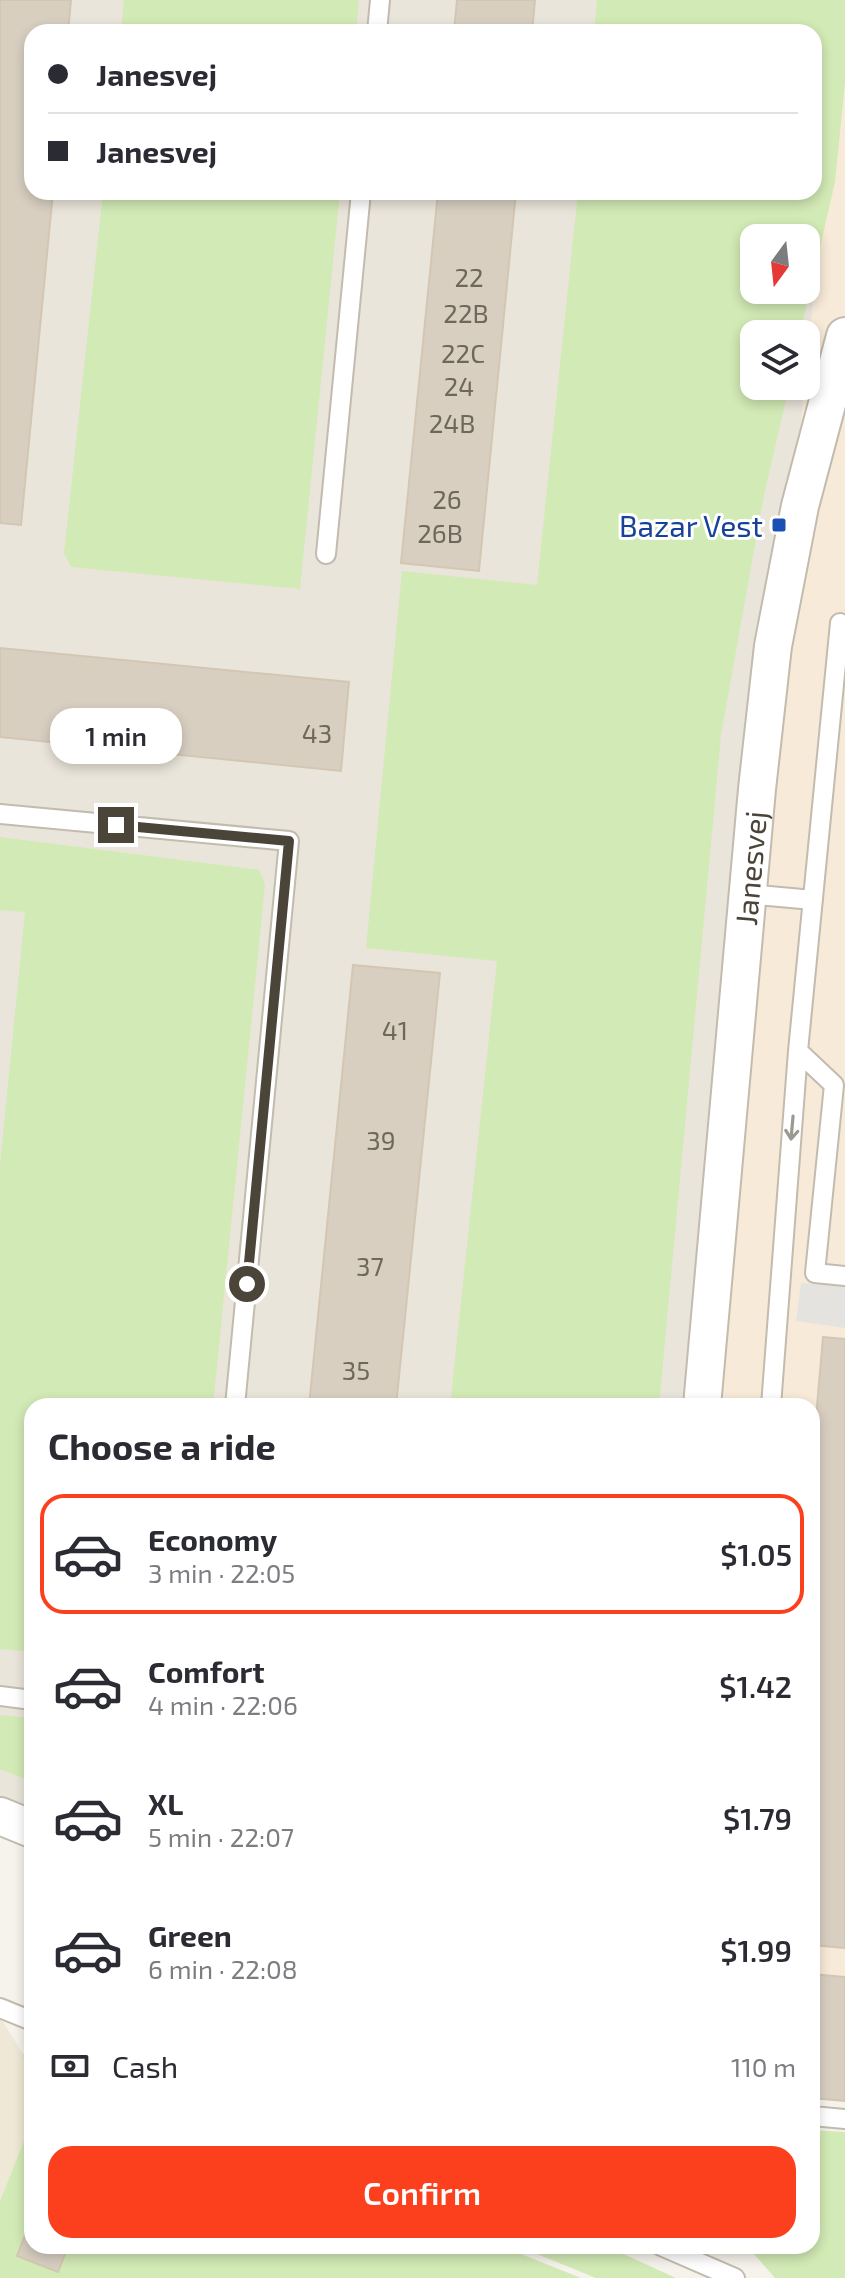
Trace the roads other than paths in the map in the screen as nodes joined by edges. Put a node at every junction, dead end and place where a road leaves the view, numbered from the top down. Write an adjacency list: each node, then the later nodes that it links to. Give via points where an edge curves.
1 (380, 0): 2 (lane)
2 (378, 24)
3 (360, 200): 5 (lane)
4 (845, 336): 8 (street, Janesvej, via 800,506 776,630)
5 (326, 554)
6 (840, 623): 9 (lane)
7 (0, 814): 12 (lane, via 289,841)
8 (747, 894): 9 (lane); 13 (street, Janesvej)
9 (813, 900): 10 (lane)
10 (798, 1051): 11 (lane, via 834,1085 815,1273); 14 (lane, one-way to 14)
11 (845, 1276)
12 (236, 1398)
13 (703, 1398)
14 (772, 1398)
15 (0, 1696): 16 (lane)
16 (24, 1699)
17 (0, 1816): 18 (street)
18 (24, 1826)
19 (0, 2008): 20 (lane)
20 (24, 2018)
21 (820, 2117): 22 (lane)
22 (845, 2119)
23 (680, 2254): 24 (lane)
24 (735, 2278)

